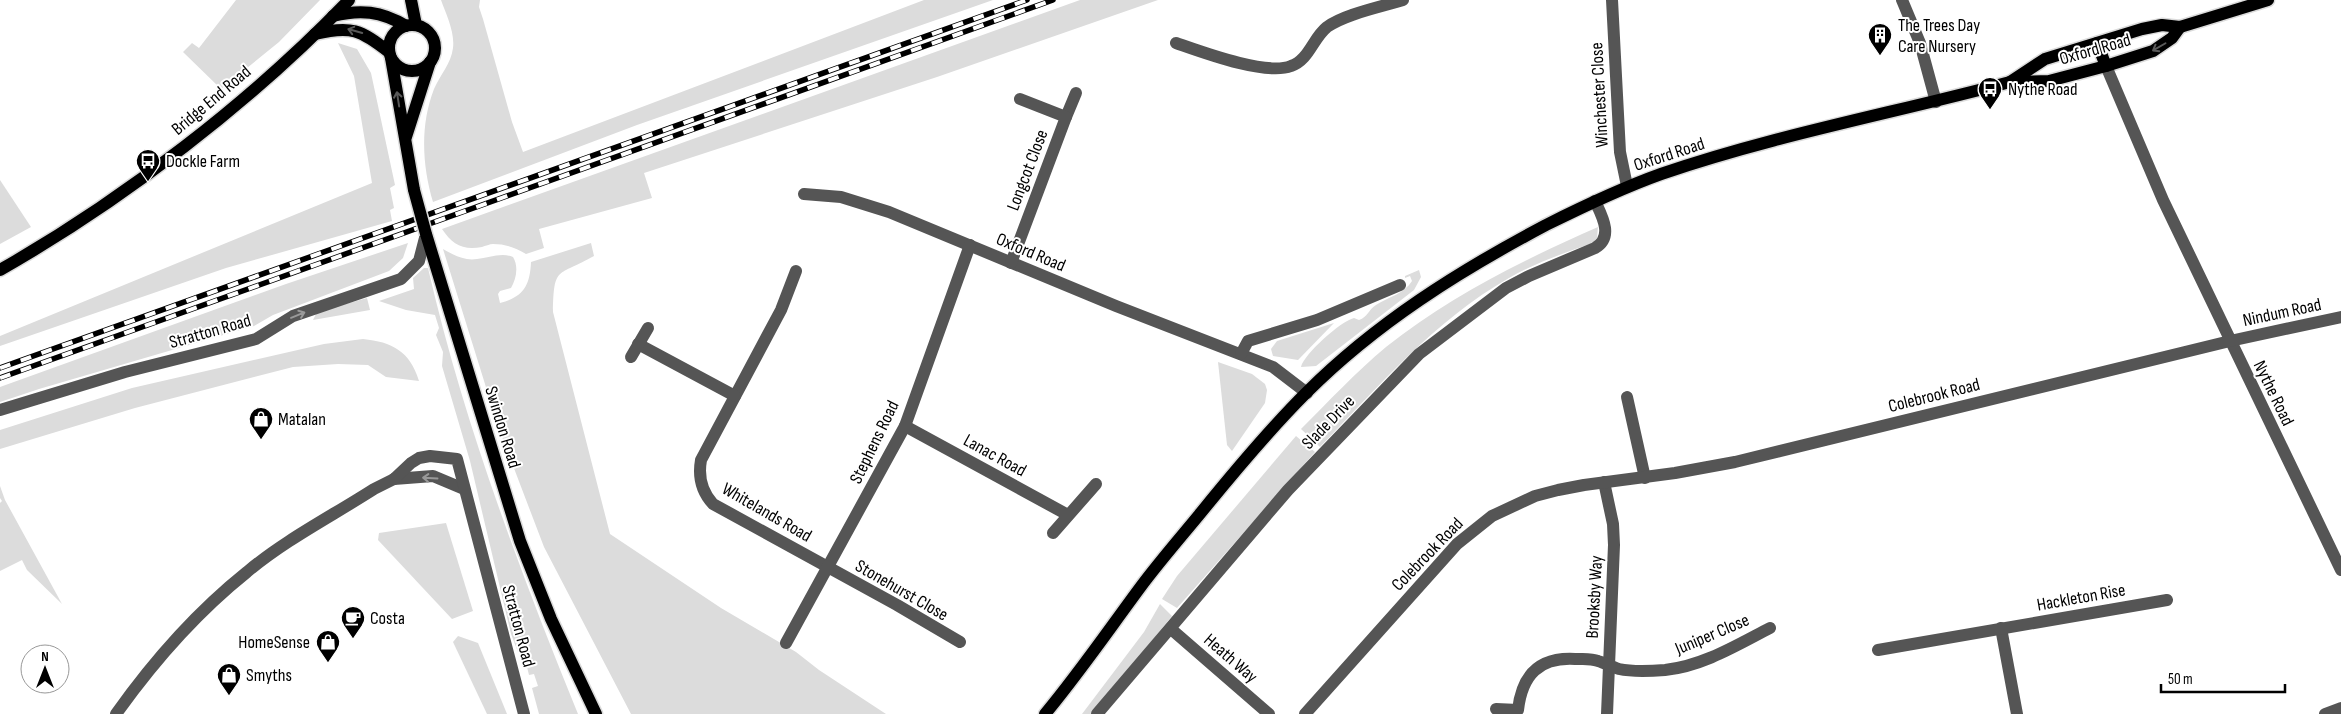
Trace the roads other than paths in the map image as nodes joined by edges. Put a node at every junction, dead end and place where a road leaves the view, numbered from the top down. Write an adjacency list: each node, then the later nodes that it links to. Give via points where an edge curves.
1 (349, 0): 7 (main road, Bridge End Road)
2 (411, 0): 8 (main road)
3 (1403, 0): 11 (street, via 1336,22 1321,33 1300,62 1282,69 1241,63)
4 (1612, 0): 22 (street, Winchester Close, via 1620,152)
5 (1902, 0): 19 (street, via 1920,43)
6 (2268, 0): 9 (main road, Oxford Road)
7 (333, 16): 8 (main road, via 369,11); 10 (main road, Bridge End Road)
8 (411, 25): 13 (main road, via 397,30 392,37); 14 (main road, via 428,31 434,40 435,50)
9 (2180, 27): 12 (main road, Oxford Road, via 2162,25); 15 (main road, Oxford Road, one-way to 15, via 2172,38 2153,51)
10 (315, 34): 13 (main road, one-way to 10, via 368,36 351,29); 28 (main road, Bridge End Road, via 159,165 66,230)
11 (1176, 43)
12 (2097, 43): 15 (main road); 16 (main road, Oxford Road, via 2045,59)
13 (390, 55): 14 (main road, via 397,65 409,70 421,69); 21 (main road, Swindon Road, one-way to 13)
14 (430, 62): 21 (main road, Swindon Road)
15 (2106, 66): 16 (main road, Oxford Road, via 2049,80); 34 (street, Nythe Road, via 2146,164)
16 (2010, 82): 19 (main road, Oxford Road)
17 (1076, 93): 20 (street, Longcot Close)
18 (1020, 99): 20 (street, Longcot Close)
19 (1936, 102): 22 (main road, Oxford Road, via 1728,154)
20 (1066, 117): 27 (street, Longcot Close)
21 (406, 140): 25 (main road, Swindon Road, bridge, via 414,190)
22 (1628, 186): 24 (main road, Oxford Road)
23 (804, 194): 26 (street, Oxford Road, via 841,197 864,203)
24 (1595, 201): 33 (main road, Oxford Road, via 1460,273); 55 (street, Slade Drive, via 1605,224 1601,244 1506,288 1419,354 1305,471)
25 (426, 234): 41 (street, Stratton Road, one-way to 25, via 125,372 256,340 293,316 401,279 419,261); 64 (main road, Swindon Road, via 520,541 551,619)
26 (970, 245): 27 (street, Oxford Road); 42 (street, Stephens Road)
27 (1011, 263): 36 (street, Oxford Road)
28 (0, 270)
29 (796, 271): 39 (street, Whitelands Road, via 781,310)
30 (1400, 285): 36 (street, via 1317,320 1248,341)
31 (2341, 317): 34 (street, Nindum Road)
32 (648, 328): 35 (street)
33 (1371, 335): 38 (main road, Slade Drive)
34 (2230, 341): 43 (street, Colebrook Road, via 1768,454); 51 (street, Nythe Road)
35 (638, 344): 37 (street); 39 (street)
36 (1241, 354): 38 (street, Oxford Road, via 1273,367)
37 (631, 358)
38 (1307, 393): 65 (main road, Slade Drive, via 1247,458 1147,579)
39 (735, 396): 50 (street, Whitelands Road, via 701,460 699,475 704,491 713,504)
40 (1627, 397): 43 (street)
41 (0, 410)
42 (905, 426): 48 (street, Lanac Road); 50 (street, Stephens Road)
43 (1644, 478): 45 (street, Colebrook Road)
44 (394, 479): 47 (street, one-way to 44, via 433,476); 47 (street, Stratton Road, via 419,458 456,459); 62 (street, via 248,570 146,673)
45 (1604, 482): 59 (street, Brooksby Way, via 1614,538); 68 (street, Colebrook Road, via 1535,496 1492,516 1473,530 1441,561)
46 (1096, 484): 48 (street)
47 (464, 489): 63 (street, Stratton Road)
48 (1068, 515): 49 (street)
49 (1053, 534)
50 (828, 568): 56 (street, Stonehurst Close); 57 (street, Stephens Road)
51 (2341, 570)
52 (2167, 600): 54 (street, Hackleton Rise)
53 (1770, 628): 59 (street, Juniper Close, via 1692,665 1649,670 1620,669)
54 (2001, 628): 58 (street, Hackleton Rise); 70 (street)
55 (1170, 629): 66 (street, Slade Drive); 67 (street, Heath Way)
56 (960, 642)
57 (786, 643)
58 (1878, 650)
59 (1608, 665): 61 (street, Juniper Close, via 1596,660 1549,662 1525,681 1518,710); 69 (street, Brooksby Way)
60 (2341, 708): 71 (street)
61 (1496, 709)
62 (116, 714)
63 (524, 714)
64 (596, 714)
65 (1045, 714)
66 (1097, 714)
67 (1269, 714)
68 (1305, 714)
69 (1607, 714)
70 (2017, 714)
71 (2325, 714)

